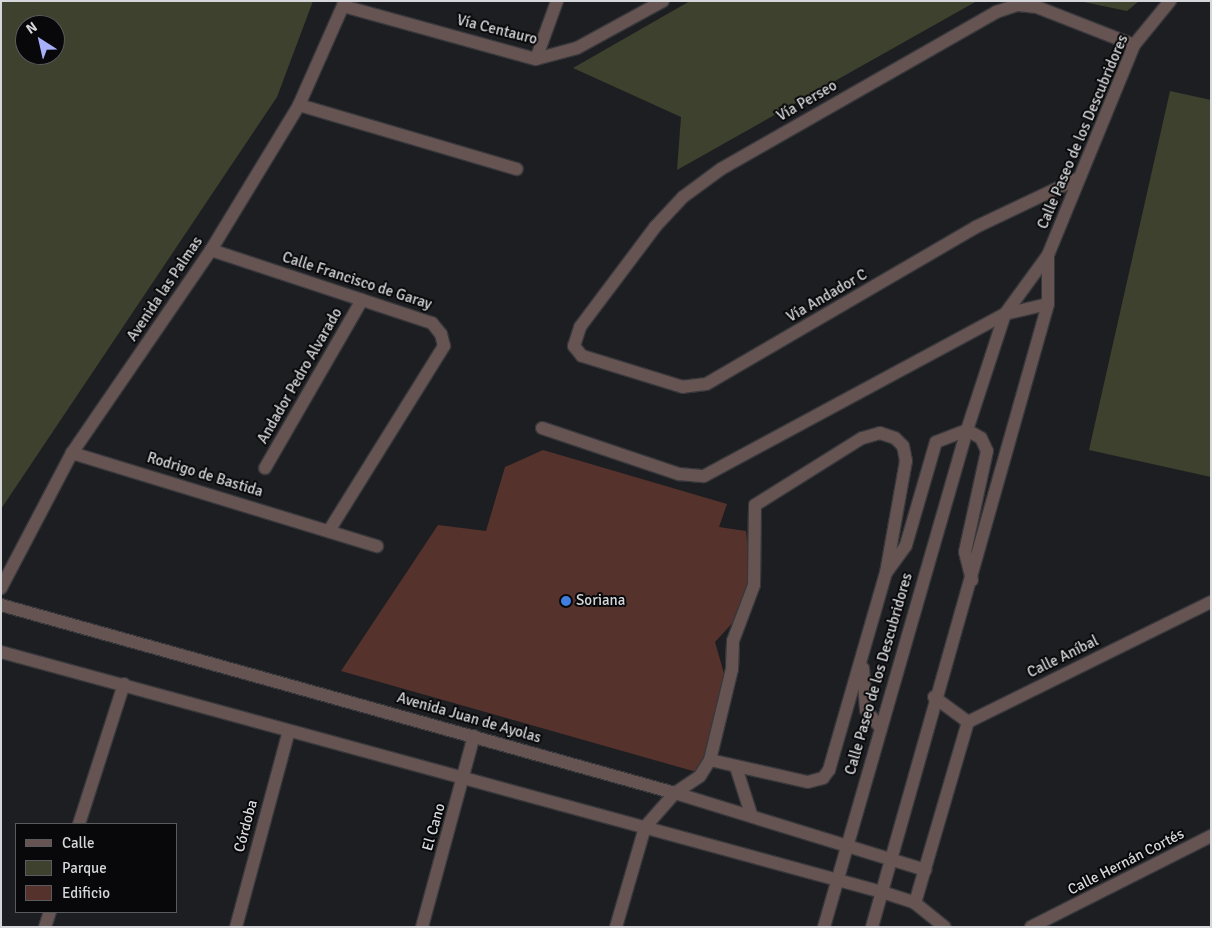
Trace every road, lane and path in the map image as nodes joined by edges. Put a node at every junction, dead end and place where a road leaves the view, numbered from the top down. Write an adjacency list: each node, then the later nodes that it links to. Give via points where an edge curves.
1 (557, 1): 6 (street)
2 (663, 1): 6 (street, Vía Centauro, via 577,48)
3 (1170, 1): 5 (street, Calle Paseo de los Descubridores)
4 (344, 4): 6 (street, Vía Centauro); 7 (street, Avenida las Palmas)
5 (1134, 45): 9 (street, Calle Paseo de los Descubridores); 15 (street, Vía Perseo, via 1037,7 1018,5 996,12 721,169 683,197 655,227 580,327 573,344)
6 (536, 59)
7 (299, 105): 8 (street); 10 (street, Avenida las Palmas)
8 (517, 169)
9 (1079, 178): 11 (street, Calle Paseo de los Descubridores); 15 (street, Vía Andador C, via 976,227 706,384 683,387)
10 (211, 250): 12 (street, Calle Francisco de Garay); 18 (street, Avenida las Palmas)
11 (1048, 255): 13 (street, Calle Paseo de los Descubridores); 14 (street, Calle Paseo de los Descubridores)
12 (362, 300): 19 (street, Andador Pedro Alvarado); 20 (street, Calle Francisco de Garay, via 432,323 444,346)
13 (1048, 304): 14 (street); 23 (street, Calle Paseo de los Descubridores)
14 (1006, 314): 16 (street, via 704,476 679,474); 17 (street, Calle Paseo de los Descubridores)
15 (582, 356)
16 (542, 428)
17 (967, 430): 22 (street, via 936,442 906,545); 23 (street, via 981,438 987,452 965,552); 32 (street, Calle Paseo de los Descubridores)
18 (72, 453): 20 (street, Rodrigo de Bastida); 24 (street, Avenida las Palmas)
19 (265, 468)
20 (328, 531): 21 (street, Rodrigo de Bastida)
21 (377, 546)
22 (886, 573): 28 (street); 35 (street, via 906,461 902,446 895,438 880,433 862,438 757,502 752,518 754,585 733,641 732,669)
23 (972, 580): 30 (street, Calle Paseo de los Descubridores)
24 (1, 588)
25 (1211, 602): 31 (street, Calle Aníbal)
26 (1, 605): 34 (street, Avenida Juan de Ayolas)
27 (1, 652): 29 (street)
28 (863, 661): 32 (street, via 866,710); 36 (street, via 823,778 801,782)
29 (124, 684): 33 (street); 40 (street)
30 (934, 697): 31 (street); 44 (street, Calle Paseo de los Descubridores)
31 (968, 722): 45 (street)
32 (880, 727): 43 (street, Calle Paseo de los Descubridores)
33 (288, 734): 37 (street); 52 (street, Córdoba)
34 (474, 736): 37 (street, El Cano); 38 (street, Avenida Juan de Ayolas)
35 (710, 760): 36 (street); 38 (street, via 697,779)
36 (736, 767): 39 (street)
37 (465, 781): 41 (street); 53 (street, El Cano)
38 (675, 793): 39 (street, Avenida Juan de Ayolas); 41 (street)
39 (752, 817): 43 (street, Avenida Juan de Ayolas)
40 (79, 823)
41 (645, 827): 46 (street); 54 (street)
42 (1211, 836): 50 (street, Calle Hernán Cortés)
43 (849, 846): 44 (street, Avenida Juan de Ayolas); 46 (street, Calle Paseo de los Descubridores)
44 (889, 859): 45 (street, Avenida Juan de Ayolas); 47 (street, Calle Paseo de los Descubridores)
45 (925, 870): 48 (street)
46 (838, 880): 47 (street); 55 (street, Calle Paseo de los Descubridores)
47 (882, 892): 48 (street); 56 (street, Calle Paseo de los Descubridores)
48 (915, 903): 57 (street)
49 (50, 913): 51 (street)
50 (1057, 921): 58 (street, Calle Hernán Cortés)
51 (45, 927)
52 (236, 927)
53 (422, 927)
54 (616, 927)
55 (824, 927)
56 (872, 927)
57 (945, 927)
58 (1031, 927)

